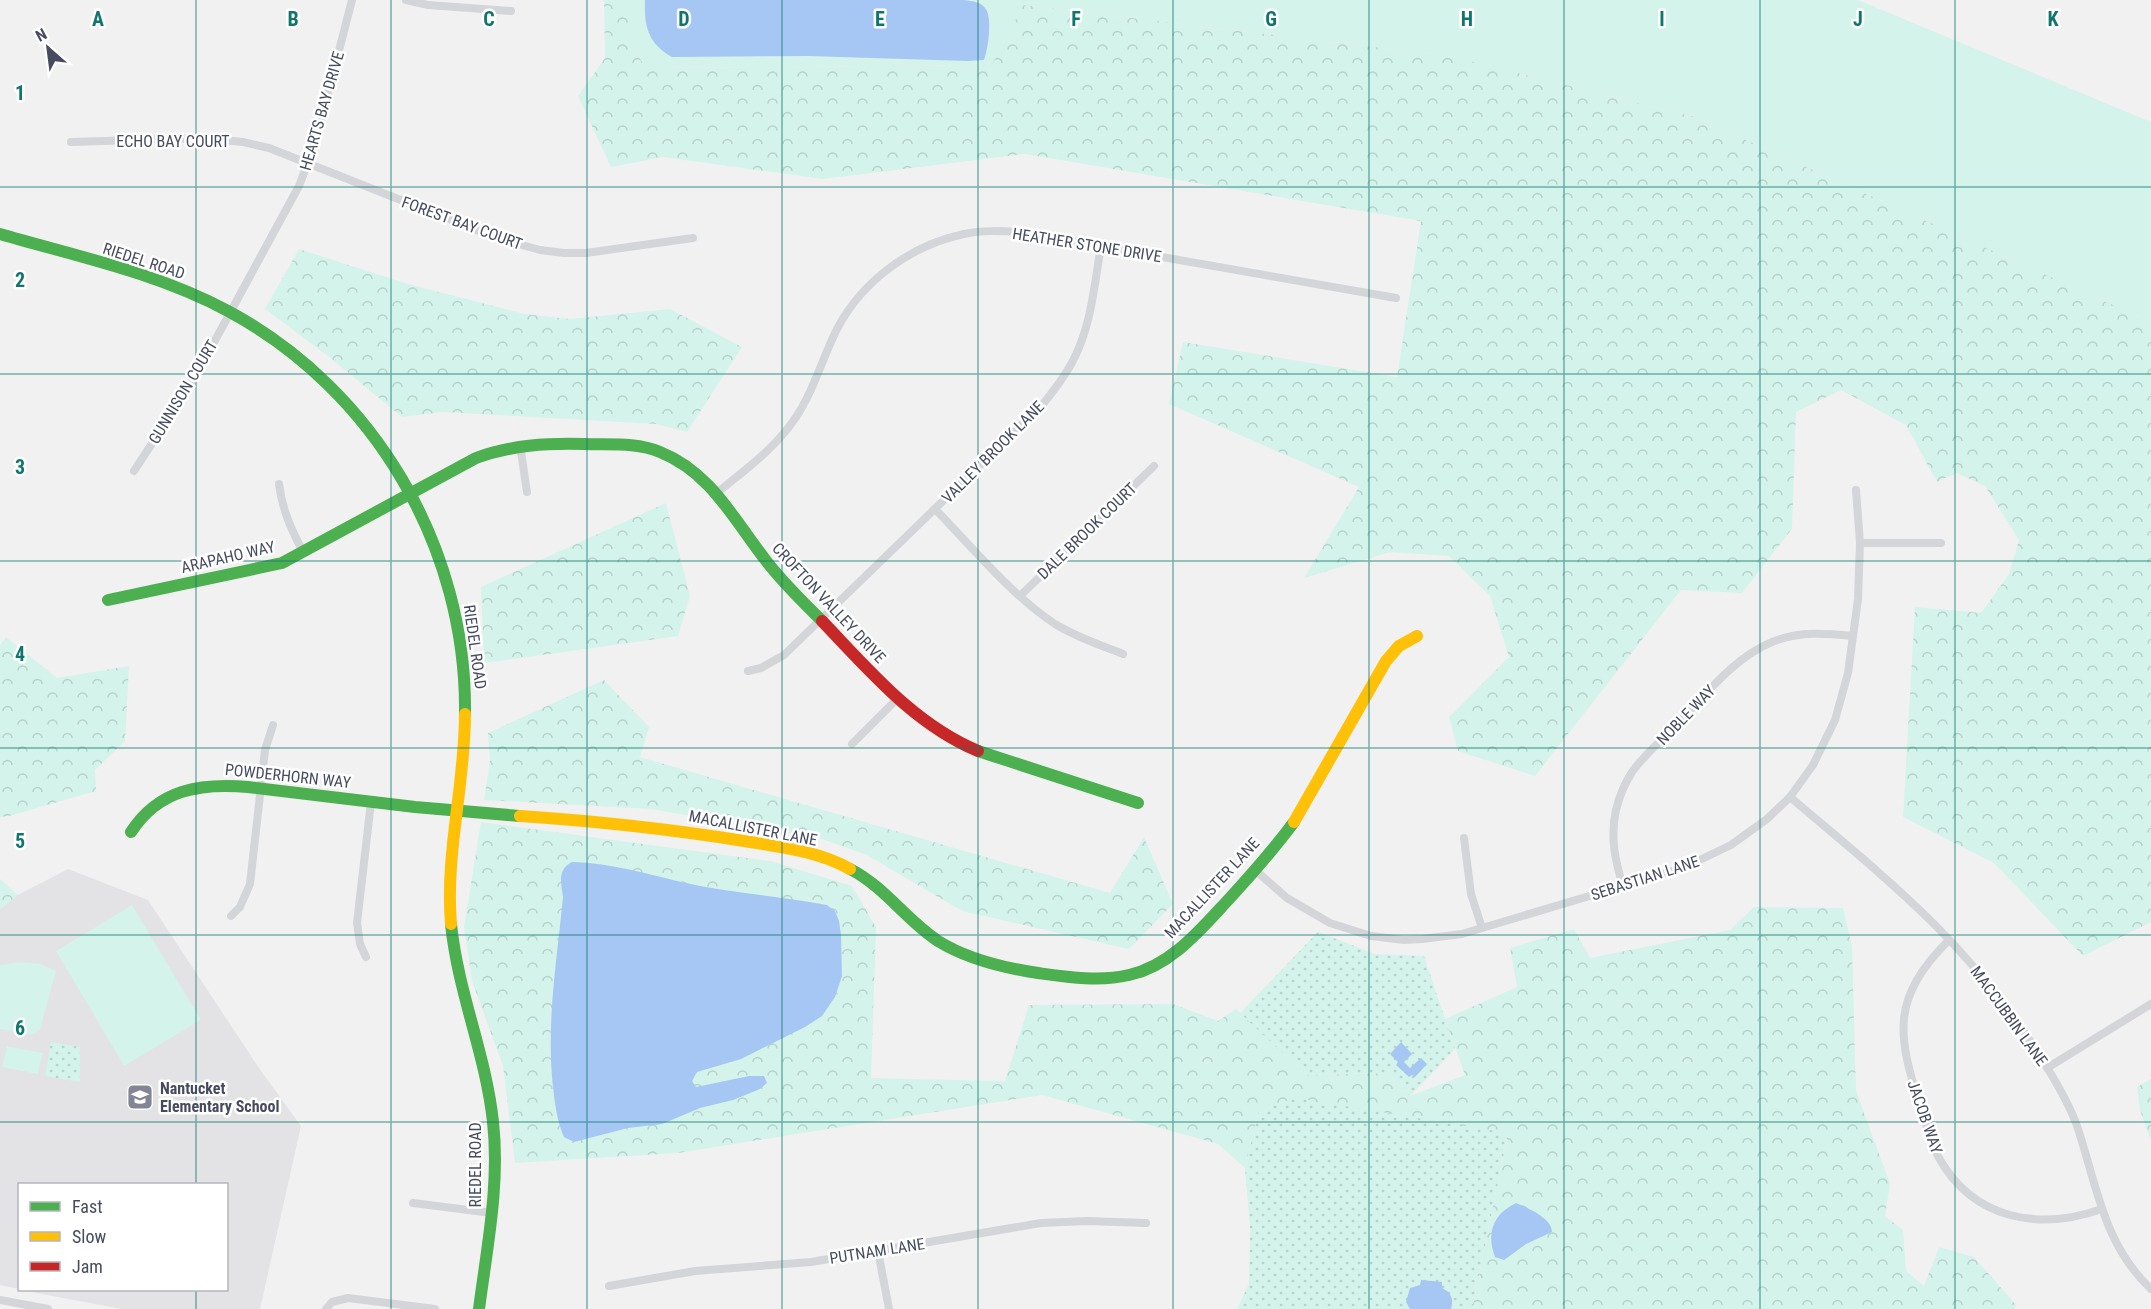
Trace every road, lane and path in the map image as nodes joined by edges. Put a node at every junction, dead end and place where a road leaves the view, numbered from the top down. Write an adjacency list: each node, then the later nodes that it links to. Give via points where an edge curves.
1 (352, 0): 5 (street, HEARTS BAY DRIVE)
2 (406, 0): 3 (street)
3 (511, 11)
4 (70, 142): 5 (street, ECHO BAY COURT, via 224,139 269,148)
5 (309, 163): 7 (street, FOREST BAY COURT, via 497,238 540,250 586,253); 10 (street, HEARTS BAY DRIVE)
6 (0, 234): 10 (street, RIEDEL ROAD, via 154,280)
7 (693, 238)
8 (1101, 246): 9 (street, HEATHER STONE DRIVE); 17 (street, HEATHER STONE DRIVE, via 1019,232 967,233 942,240 902,260 870,285 847,313 807,397 782,436); 19 (street, VALLEY BROOK LANE, via 1086,326 1068,369 1043,404)
9 (1396, 298)
10 (230, 312): 13 (street, GUNNISON COURT, via 190,386); 18 (street, RIEDEL ROAD, via 290,351 350,406 393,462)
11 (520, 445): 16 (street); 17 (street, CROFTON VALLEY DRIVE, via 629,445 650,449 688,466); 18 (street, CROFTON VALLEY DRIVE, via 483,454)
12 (1154, 466): 23 (street, DALE BROOK COURT)
13 (134, 471)
14 (279, 484): 22 (street, via 289,525)
15 (1856, 490): 20 (street, SEBASTIAN LANE)
16 (527, 492)
17 (718, 492): 25 (street, CROFTON VALLEY DRIVE, via 766,561)
18 (411, 494): 22 (street, ARAPAHO WAY); 37 (street, RIEDEL ROAD, via 441,560 461,645 466,715)
19 (935, 509): 23 (street); 25 (street, VALLEY BROOK LANE)
20 (1860, 543): 21 (street); 27 (street, SEBASTIAN LANE)
21 (1941, 543)
22 (303, 552): 24 (street, ARAPAHO WAY, via 264,568)
23 (1020, 596): 28 (street, via 1063,629)
24 (108, 600)
25 (821, 621): 29 (street, VALLEY BROOK LANE, via 774,662); 30 (street, CROFTON VALLEY DRIVE)
26 (1416, 636): 40 (street, MACALLISTER LANE, via 1386,661 1303,808)
27 (1853, 636): 34 (street, SEBASTIAN LANE, via 1835,720 1813,765); 41 (street, NOBLE WAY, via 1808,633 1759,648 1734,666 1641,761 1616,809 1614,847)
28 (1123, 654)
29 (748, 670)
30 (897, 699): 32 (street); 36 (street, CROFTON VALLEY DRIVE, via 937,731 971,749)
31 (273, 725): 33 (street)
32 (852, 744)
33 (260, 788): 35 (street, POWDERHORN WAY); 38 (street, POWDERHORN WAY, via 223,784 187,790 149,807); 42 (street, via 250,884 240,907)
34 (1790, 797): 41 (street, SEBASTIAN LANE, via 1751,831 1713,855); 44 (street, MACCUBBIN LANE, via 1916,906)
35 (371, 802): 37 (street, POWDERHORN WAY); 45 (street, via 357,923)
36 (1138, 803)
37 (458, 810): 40 (street, MACALLISTER LANE, via 683,831 826,858 878,885 952,950 1001,966 1090,979 1130,975 1168,958 1187,944); 50 (street, RIEDEL ROAD, via 450,887 451,927 461,989 493,1120)
38 (130, 832)
39 (1464, 838): 43 (street, via 1471,894)
40 (1255, 870): 43 (street, SEBASTIAN LANE, via 1300,907 1357,933 1422,939)
41 (1623, 886): 43 (street, SEBASTIAN LANE)
42 (231, 916)
43 (1482, 928)
44 (1949, 940): 47 (street, MACCUBBIN LANE, via 2006,1006); 49 (street, JACOB WAY, via 1919,974 1903,1024 1906,1062 1939,1158 1970,1194 2005,1213 2057,1220)
45 (366, 957)
46 (2151, 1004): 47 (street)
47 (2048, 1068): 49 (street, MACCUBBIN LANE, via 2076,1123)
48 (413, 1203): 50 (street)
49 (2102, 1209): 54 (street, MACCUBBIN LANE, via 2123,1257)
50 (492, 1213): 59 (street, RIEDEL ROAD)
51 (1146, 1223): 52 (street, PUTNAM LANE, via 1041,1223)
52 (878, 1251): 53 (street, PUTNAM LANE, via 811,1262 695,1271); 60 (street)
53 (609, 1286)
54 (2151, 1289)
55 (0, 1300): 56 (street)
56 (48, 1309)
57 (326, 1309): 58 (street, via 332,1302 348,1298)
58 (435, 1309)
59 (478, 1309)
60 (889, 1309)

